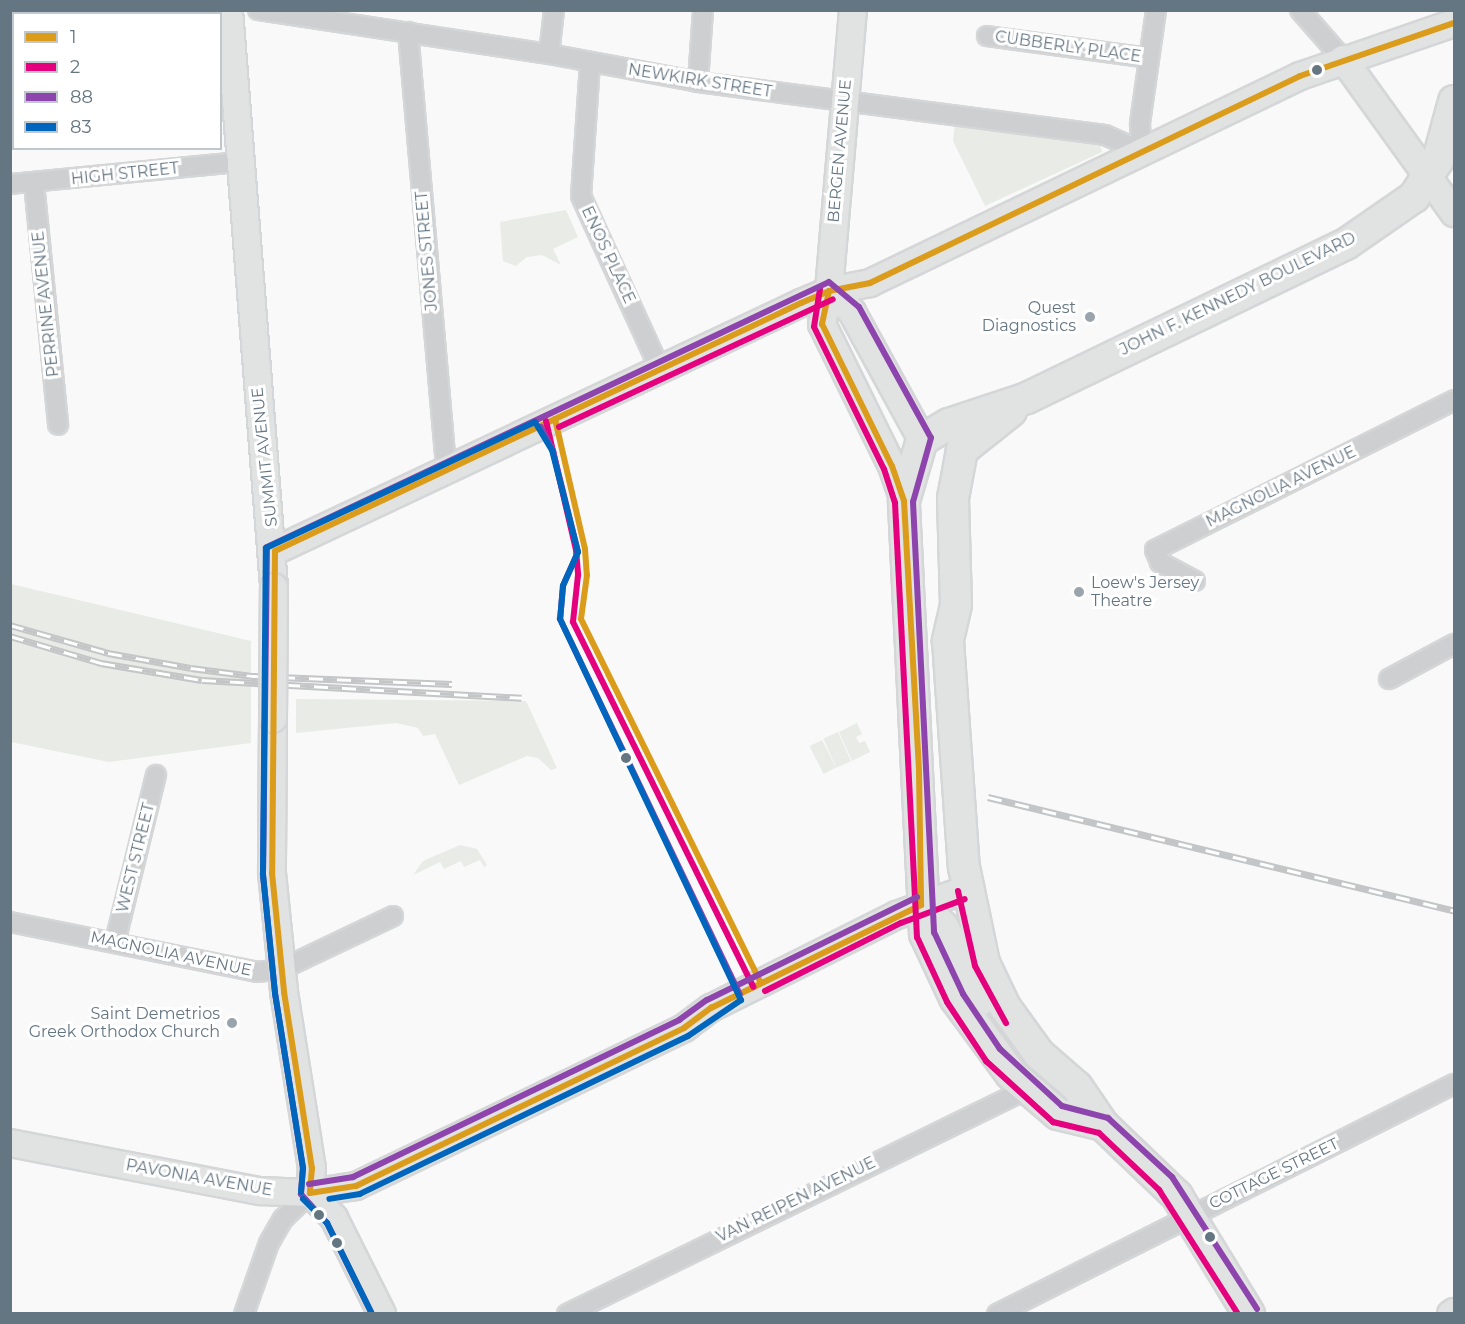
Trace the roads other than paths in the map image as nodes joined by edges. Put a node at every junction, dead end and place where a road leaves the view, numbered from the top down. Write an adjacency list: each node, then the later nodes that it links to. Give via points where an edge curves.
1 (229, 10): 19 (street, SUMMIT AVENUE)
2 (258, 10): 9 (street, NEWKIRK STREET)
3 (554, 10): 11 (street)
4 (703, 10): 15 (street)
5 (853, 10): 16 (street, BERGEN AVENUE)
6 (1156, 10): 12 (street)
7 (1300, 10): 13 (street)
8 (1455, 23): 13 (street)
9 (408, 32): 11 (street, NEWKIRK STREET); 30 (street, JONES STREET)
10 (987, 36): 12 (street, CUBBERLY PLACE)
11 (549, 54): 14 (street, NEWKIRK STREET)
12 (1149, 58): 18 (street)
13 (1343, 59): 18 (street); 20 (street)
14 (590, 64): 15 (street, NEWKIRK STREET); 25 (street, ENOS PLACE, via 581,196)
15 (698, 82): 16 (street, NEWKIRK STREET)
16 (844, 101): 18 (street, NEWKIRK STREET, via 1105,135); 24 (street, BERGEN AVENUE)
17 (1455, 101): 20 (main road, JOHN F. KENNEDY BOULEVARD, via 1438,160)
18 (1141, 151): 24 (street, via 870,283)
19 (239, 162): 21 (street, HIGH STREET); 32 (street, SUMMIT AVENUE)
20 (1426, 178): 23 (street); 26 (main road, JOHN F. KENNEDY BOULEVARD, via 1414,197 1346,244)
21 (34, 183): 22 (street, HIGH STREET); 28 (street, PERRINE AVENUE)
22 (10, 184)
23 (1455, 213)
24 (829, 291): 25 (street); 29 (street, via 852,312); 31 (street, BERGEN AVENUE, via 822,324 883,446)
25 (660, 369): 30 (street)
26 (1027, 398): 29 (main road, JOHN F. KENNEDY BOULEVARD, via 949,424); 34 (main road, JOHN F. KENNEDY BOULEVARD, via 962,450 956,468 952,529 956,605)
27 (1455, 400): 33 (street, MAGNOLIA AVENUE, via 1157,548 1157,559)
28 (58, 425)
29 (922, 440): 31 (main road, JOHN F. KENNEDY BOULEVARD); 34 (main road, via 936,499 941,609)
30 (446, 469): 32 (street)
31 (904, 501): 37 (main road, JOHN F. KENNEDY BOULEVARD)
32 (275, 551): 44 (street, SUMMIT AVENUE, bridge, via 272,873)
33 (1195, 581)
34 (948, 641): 39 (main road, JOHN F. KENNEDY BOULEVARD)
35 (1455, 644): 36 (street)
36 (1389, 679)
37 (919, 771): 39 (main road, via 936,805 944,862); 40 (main road, JOHN F. KENNEDY BOULEVARD)
38 (156, 775): 43 (street, WEST STREET)
39 (967, 889): 40 (street, PAVONIA AVENUE); 45 (main road, JOHN F. KENNEDY BOULEVARD, via 984,963 1005,1007)
40 (921, 904): 45 (main road, via 943,927 987,1010); 47 (main road, JOHN F. KENNEDY BOULEVARD, via 925,934 955,998 993,1055); 50 (street, PAVONIA AVENUE, via 711,1008 684,1028 356,1186)
41 (393, 916): 44 (street, MAGNOLIA AVENUE)
42 (10, 922): 43 (street, MAGNOLIA AVENUE)
43 (116, 942): 44 (street, MAGNOLIA AVENUE, via 257,972)
44 (282, 969): 50 (street, SUMMIT AVENUE, via 312,1168)
45 (1039, 1054): 48 (main road, JOHN F. KENNEDY BOULEVARD, via 1090,1102)
46 (1455, 1084): 51 (street, COTTAGE STREET)
47 (1027, 1089): 48 (main road, JOHN F. KENNEDY BOULEVARD, via 1058,1114); 55 (street, VAN REIPEN AVENUE)
48 (1103, 1125): 51 (main road, JOHN F. KENNEDY BOULEVARD, via 1166,1184)
49 (10, 1143): 50 (street, PAVONIA AVENUE, via 260,1191)
50 (310, 1193): 53 (street, via 283,1219 269,1243); 54 (street, via 334,1218)
51 (1188, 1217): 52 (main road, JOHN F. KENNEDY BOULEVARD); 56 (street, COTTAGE STREET)
52 (1246, 1311)
53 (244, 1314)
54 (382, 1314)
55 (567, 1314)
56 (997, 1314)

